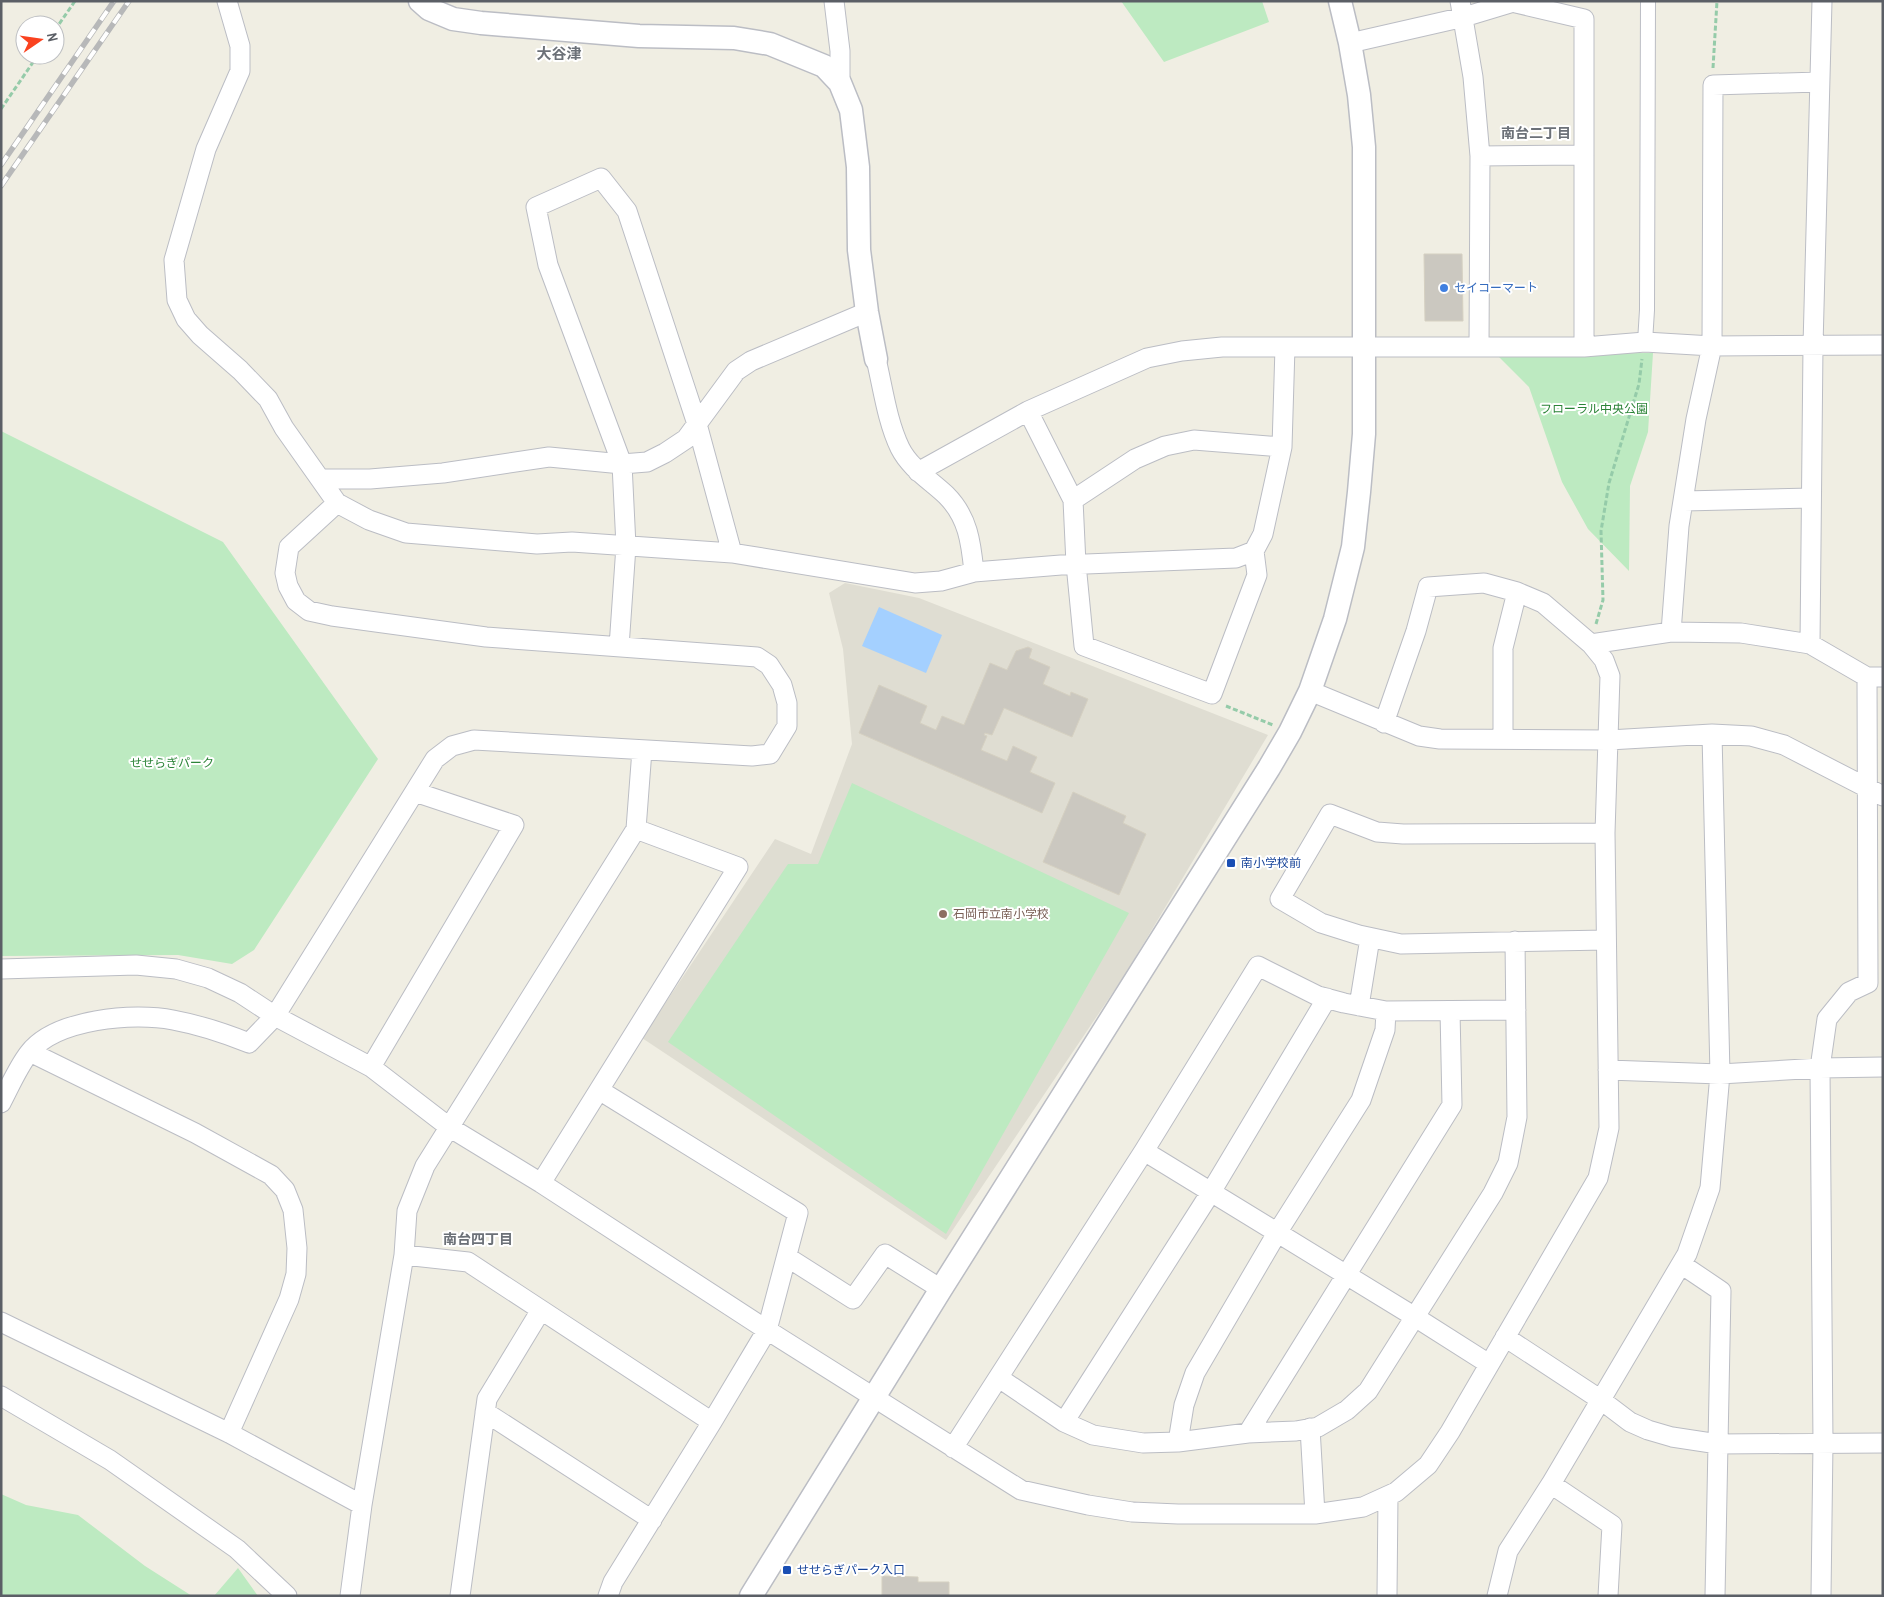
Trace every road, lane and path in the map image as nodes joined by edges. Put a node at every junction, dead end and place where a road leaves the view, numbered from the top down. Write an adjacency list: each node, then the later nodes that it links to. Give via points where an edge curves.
1 (75, 1): 11 (path)
2 (227, 1): 35 (street, via 240,46 240,71 206,150 174,260 177,300 186,319 200,335 268,399 284,428)
3 (420, 1): 15 (street, via 429,9 452,19 480,23 639,36 734,38 770,44 824,66)
4 (834, 1): 15 (street)
5 (1340, 1): 12 (street)
6 (1648, 1): 21 (street)
7 (1717, 1): 16 (path)
8 (1822, 1): 14 (street)
9 (1516, 2): 10 (street); 18 (street, via 1584,19)
10 (1462, 9): 12 (street); 19 (street, via 1473,77)
11 (65, 16)
12 (1350, 43): 28 (street, via 1364,147)
13 (31, 65): 17 (path)
14 (1819, 82): 16 (street); 24 (street)
15 (840, 84): 20 (street, via 851,110 857,158 859,250)
16 (1712, 84): 23 (street)
17 (1, 109)
18 (1584, 155): 19 (street); 27 (street)
19 (1480, 156): 26 (street)
20 (867, 312): 29 (street); 31 (street, via 751,361 736,372)
21 (1645, 342): 23 (street); 27 (street); 47 (path, via 1639,384 1609,484 1601,531 1603,600)
22 (1883, 345): 24 (street)
23 (1712, 346): 24 (street); 38 (street, via 1696,419)
24 (1814, 346): 36 (street)
25 (1284, 347): 28 (street); 30 (street, via 1222,347 1147,358); 32 (street)
26 (1479, 347): 27 (street); 28 (street)
27 (1584, 347)
28 (1364, 348): 51 (street, via 1364,434 1353,547 1335,619)
29 (876, 359): 34 (street, via 901,450)
30 (1028, 411): 34 (street); 37 (street)
31 (697, 424): 33 (street, via 686,439 665,453 647,462); 33 (street, via 628,211 601,178 536,207 548,265); 42 (street)
32 (1282, 447): 37 (street, via 1194,440 1165,446 1135,459); 41 (street, via 1263,534)
33 (622, 464): 35 (street, via 549,457 443,473); 40 (street)
34 (918, 472): 44 (street, via 946,495 961,514 971,541)
35 (321, 479): 39 (street)
36 (1812, 498): 38 (street); 48 (street)
37 (1073, 500): 43 (street)
38 (1684, 501): 46 (street, via 1679,526)
39 (337, 503): 40 (street, via 406,534 537,544 572,542); 49 (street, via 289,547 285,573 288,586 296,601 309,611 486,637)
40 (626, 546): 42 (street); 49 (street)
41 (1254, 551): 43 (street, via 1236,558); 52 (street, via 1257,575)
42 (732, 553): 44 (street, via 915,582 941,581)
43 (1076, 564): 44 (street); 52 (street, via 1084,646)
44 (974, 572)
45 (1517, 592): 47 (street, via 1543,604); 53 (street, via 1484,583 1428,587); 56 (street, via 1503,648)
46 (1671, 632): 47 (street); 48 (street, via 1741,632)
47 (1591, 644): 57 (street, via 1604,660 1610,676)
48 (1810, 644): 50 (street)
49 (619, 647): 58 (street, via 757,658 769,665 782,684 787,703 787,726 770,754 752,756)
50 (1875, 677): 60 (street)
51 (1310, 691): 53 (street); 54 (street)
52 (1212, 694): 54 (path, via 1219,703)
53 (1384, 723): 56 (street, via 1419,736)
54 (1290, 732): 91 (street, via 1206,871)
55 (1712, 734): 57 (street); 60 (street, via 1751,736 1784,745); 79 (street)
56 (1503, 739): 57 (street)
57 (1609, 740): 62 (street)
58 (642, 750): 59 (street, via 474,740 452,746 435,759); 61 (street)
59 (415, 792): 73 (street); 75 (street, via 514,825)
60 (1875, 793): 67 (street)
61 (636, 829): 80 (street, via 738,867); 82 (street)
62 (1605, 833): 63 (street, via 1403,834 1377,832 1330,814 1280,899 1321,923); 64 (street)
63 (1370, 938): 65 (street, via 1401,944); 69 (street)
64 (1606, 940): 65 (street); 78 (street)
65 (1515, 941): 70 (street)
66 (1, 969): 73 (street, via 136,964 176,969 208,978 240,993)
67 (1875, 982): 76 (street, via 1849,992 1827,1019)
68 (1327, 998): 69 (street); 83 (street, via 1258,966); 85 (street)
69 (1358, 1006): 72 (street)
70 (1516, 1010): 71 (street); 93 (street, via 1517,1117 1508,1163 1493,1193)
71 (1450, 1011): 72 (street); 90 (street, via 1452,1105)
72 (1386, 1012): 86 (street, via 1385,1030 1361,1100)
73 (275, 1016): 74 (street, via 249,1043 211,1028 170,1019 123,1018 104,1019 65,1029 43,1040); 75 (street)
74 (30, 1052): 81 (street); 107 (street, via 195,1133 271,1175 285,1190 293,1210 296,1274 289,1299)
75 (371, 1067): 82 (street)
76 (1820, 1068): 77 (street); 79 (street); 109 (street)
77 (1883, 1068)
78 (1608, 1070): 79 (street); 96 (street, via 1609,1128 1598,1178)
79 (1720, 1074): 89 (street, via 1710,1188)
80 (599, 1090): 84 (street); 88 (street, via 798,1214)
81 (1, 1102)
82 (449, 1128): 84 (street); 87 (street, via 426,1166 407,1211)
83 (1144, 1151): 85 (street); 98 (street)
84 (541, 1183): 95 (street)
85 (1211, 1192): 86 (street); 104 (street)
86 (1277, 1233): 90 (street); 108 (street, via 1195,1374 1184,1405)
87 (404, 1255): 92 (street, via 468,1262); 115 (street)
88 (788, 1257): 91 (street, via 854,1299 885,1254); 95 (street)
89 (1682, 1264): 101 (street); 111 (street, via 1721,1290)
90 (1346, 1275): 93 (street); 106 (street)
91 (941, 1289): 100 (street)
92 (541, 1310): 102 (street, via 487,1398); 103 (street)
93 (1415, 1316): 97 (street); 105 (street, via 1368,1391 1348,1410 1318,1427)
94 (1, 1322): 107 (street)
95 (766, 1330): 100 (street); 103 (street)
96 (1505, 1337): 97 (street); 101 (street)
97 (1489, 1364): 114 (street, via 1428,1465)
98 (999, 1378): 104 (street); 112 (street)
99 (1, 1396): 118 (street, via 126,1471 237,1549)
100 (874, 1397): 112 (street); 122 (street)
101 (1601, 1400): 111 (street, via 1630,1422 1648,1430); 113 (street)
102 (485, 1412): 117 (street); 120 (street)
103 (712, 1422): 117 (street)
104 (1064, 1422): 108 (street, via 1093,1436 1144,1443)
105 (1310, 1428): 106 (street); 116 (street)
106 (1248, 1432): 108 (street)
107 (229, 1433): 115 (street)
108 (1178, 1442)
109 (1822, 1443): 110 (street); 111 (street); 127 (street)
110 (1883, 1443)
111 (1718, 1444): 126 (street)
112 (953, 1448): 116 (street, via 1021,1490 1088,1505 1132,1512 1178,1514)
113 (1551, 1484): 124 (street, via 1508,1551); 125 (street, via 1612,1525)
114 (1388, 1496): 116 (street, via 1364,1507); 123 (street)
115 (362, 1505): 119 (street)
116 (1315, 1514)
117 (652, 1520): 121 (street, via 613,1582)
118 (287, 1596)
119 (350, 1596)
120 (460, 1596)
121 (608, 1596)
122 (751, 1596)
123 (1387, 1596)
124 (1497, 1596)
125 (1608, 1596)
126 (1715, 1596)
127 (1821, 1596)

